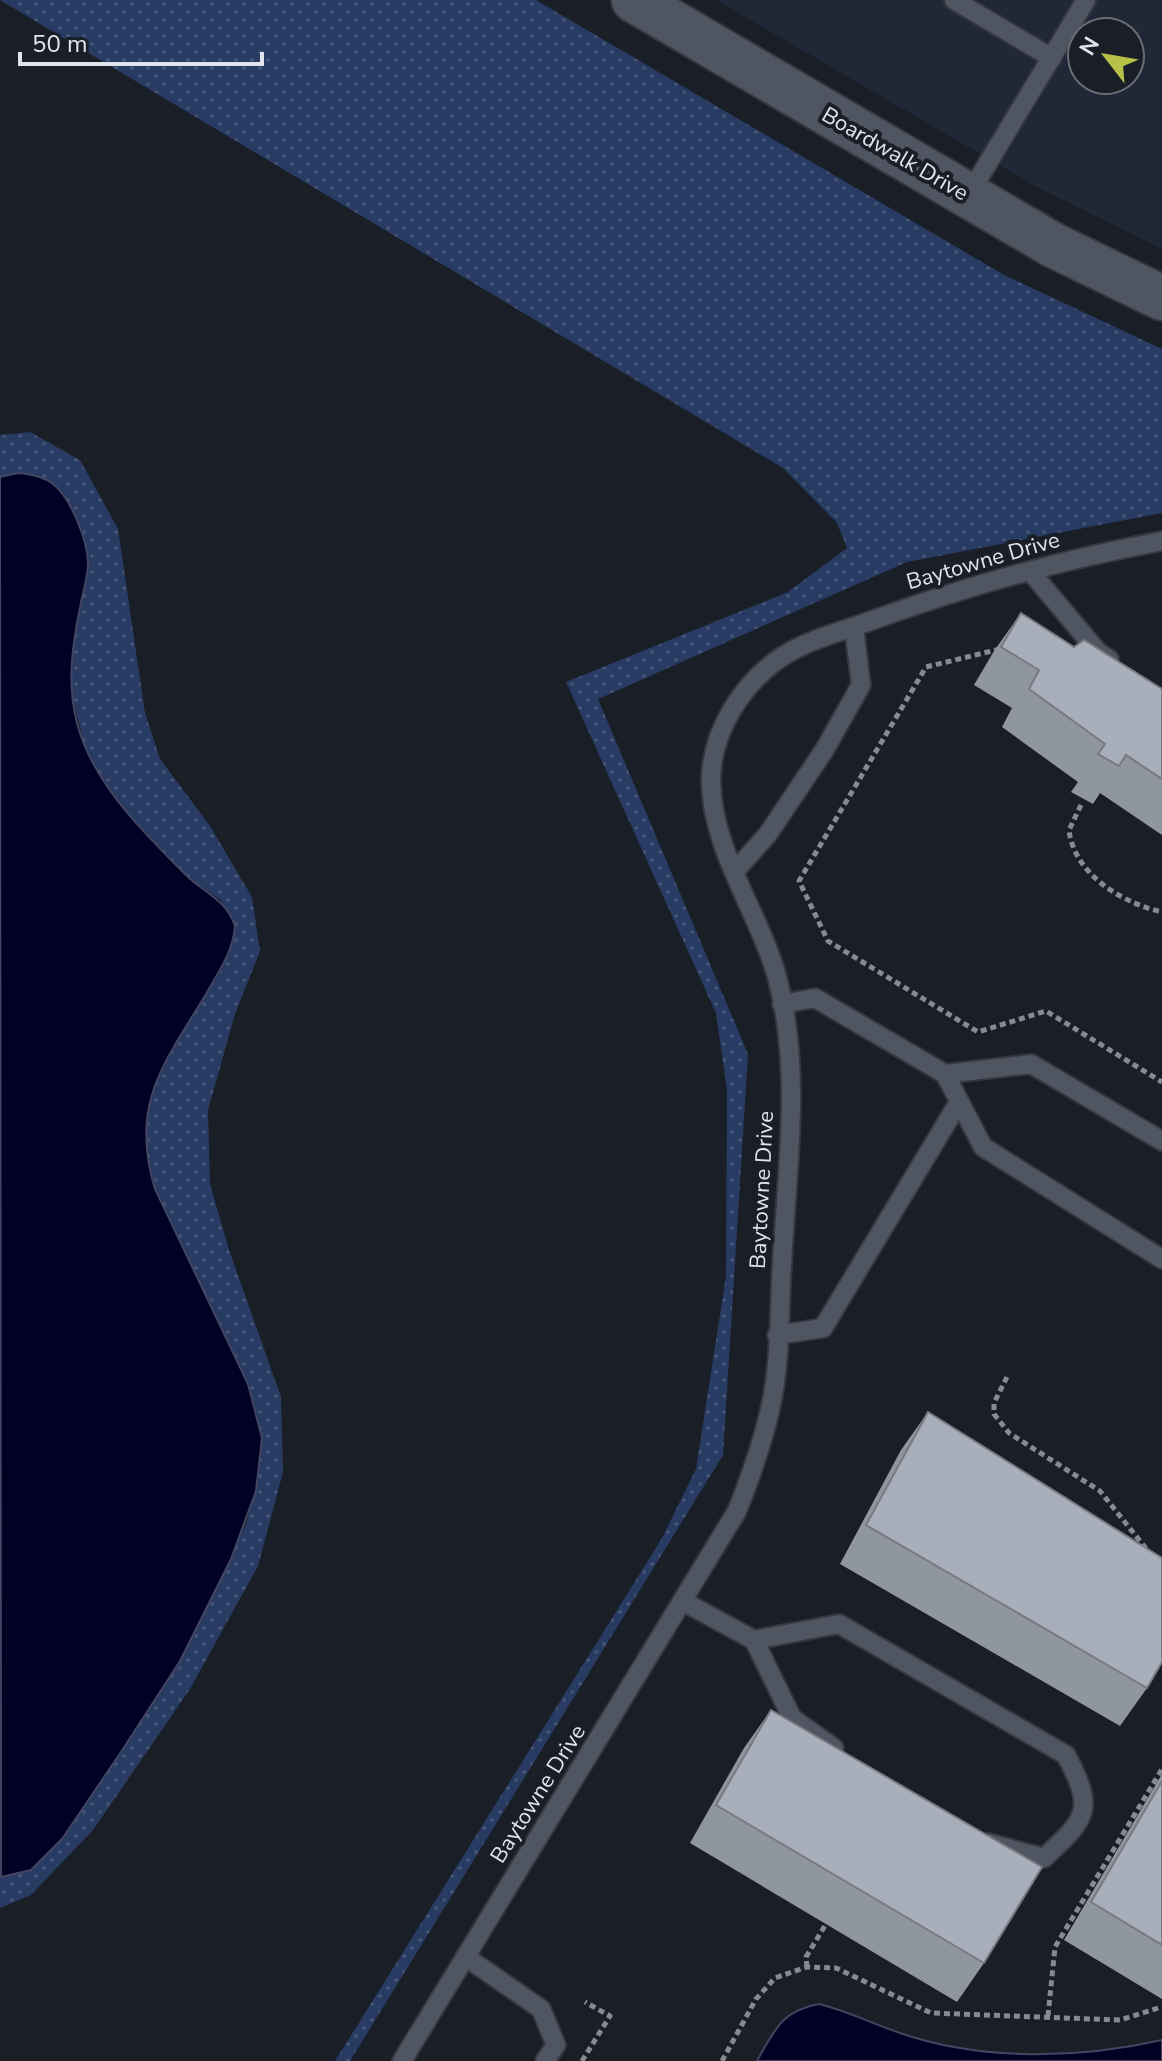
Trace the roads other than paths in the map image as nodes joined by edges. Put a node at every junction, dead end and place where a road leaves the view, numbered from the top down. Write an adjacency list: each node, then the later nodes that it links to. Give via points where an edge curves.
1 (634, 0): 5 (street, Boardwalk Drive)
2 (954, 0): 4 (lane)
3 (1086, 0): 4 (lane)
4 (1052, 58): 5 (lane)
5 (968, 196): 6 (street, Boardwalk Drive)
6 (1162, 298)
7 (1162, 541): 8 (lane, Baytowne Drive)
8 (1030, 571): 9 (lane, Baytowne Drive); 10 (lane, via 1098,652)
9 (854, 627): 11 (lane, via 861,685 785,810); 11 (lane, Baytowne Drive, via 780,658 748,687 725,720 711,780 722,839)
10 (1123, 668)
11 (735, 871): 12 (lane, Baytowne Drive, via 777,977)
12 (782, 1004): 13 (lane, via 815,998); 17 (lane, Baytowne Drive, via 791,1101)
13 (945, 1074): 14 (lane); 15 (lane, via 1031,1064)
14 (959, 1102): 16 (lane, via 983,1147); 17 (lane, via 823,1328)
15 (1162, 1141)
16 (1162, 1259)
17 (777, 1335): 18 (lane, Baytowne Drive, via 772,1402 759,1456 737,1511)
18 (684, 1602): 19 (lane); 22 (lane, Baytowne Drive)
19 (754, 1640): 20 (lane, via 792,1718); 21 (lane, via 839,1624 1066,1755 1085,1790 1079,1826 1044,1858)
20 (855, 1764)
21 (968, 1834)
22 (466, 1957): 23 (lane, Baytowne Drive); 24 (lane, via 541,2009 556,2045)
23 (402, 2061)
24 (545, 2061)

